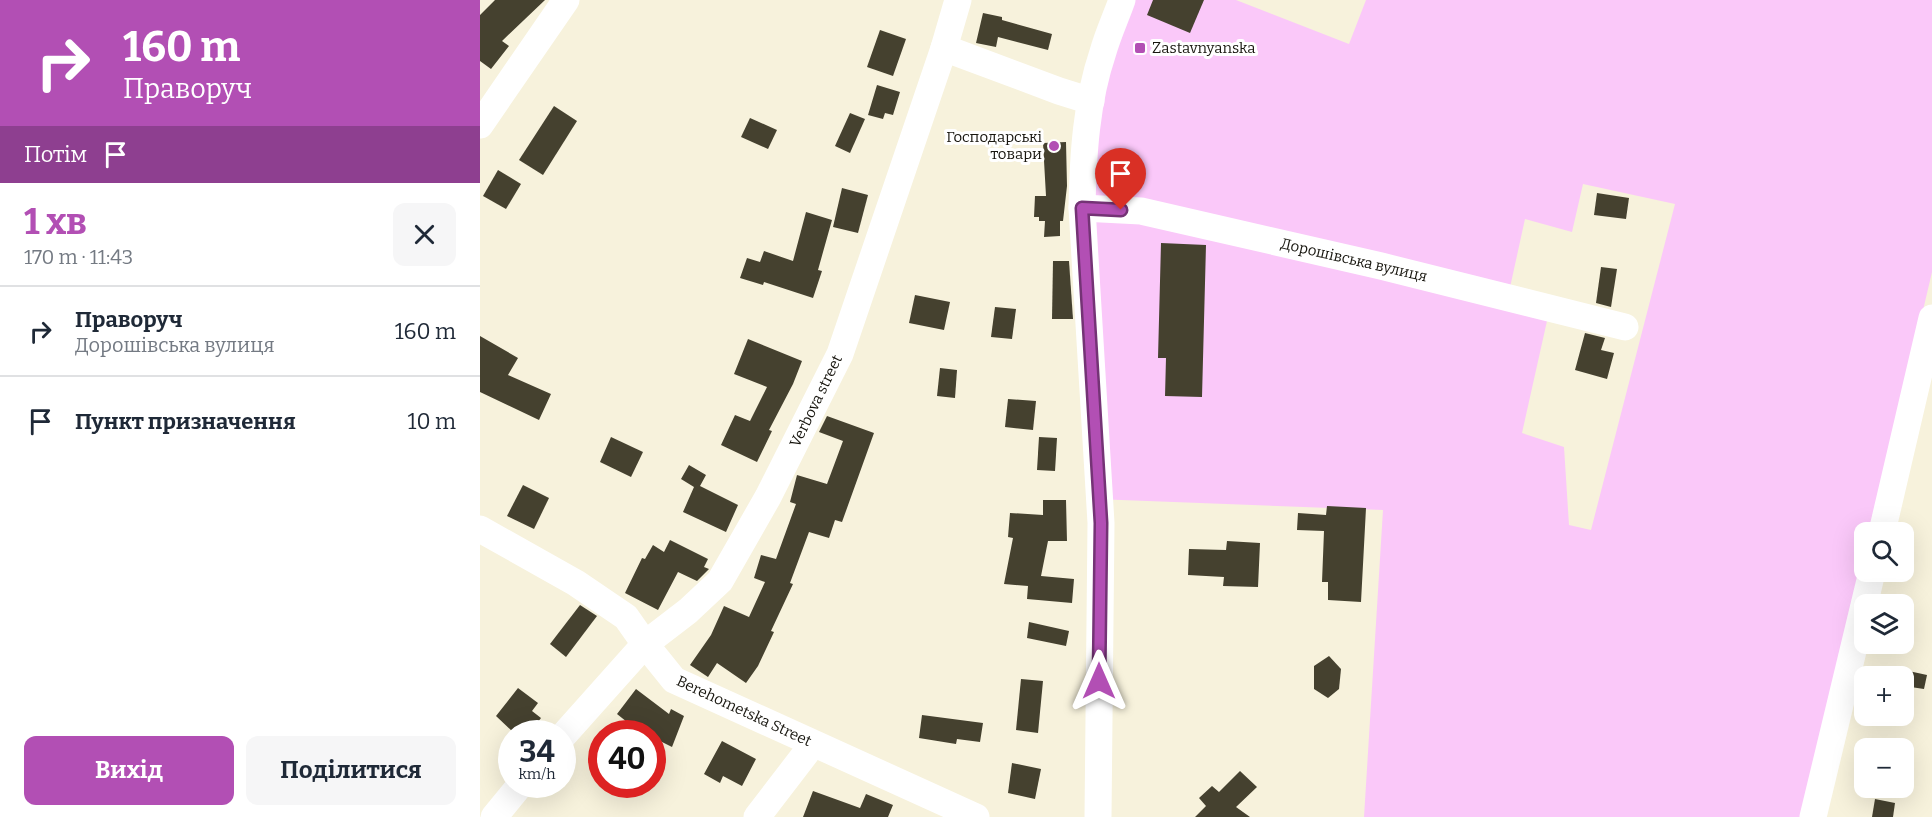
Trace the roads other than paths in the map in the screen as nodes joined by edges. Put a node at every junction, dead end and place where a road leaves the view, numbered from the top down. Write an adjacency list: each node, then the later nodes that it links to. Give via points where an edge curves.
1 (566, 0): 6 (street)
2 (958, 0): 4 (street, Verbova street)
3 (1122, 0): 5 (street, via 1102,54)
4 (944, 48): 5 (street); 13 (street, Verbova street, via 840,354 720,581)
5 (1091, 100): 7 (street)
6 (485, 106)
7 (1082, 208): 9 (street, Дорошівська вулиця, via 1141,211); 20 (street, via 1101,523)
8 (1932, 318): 10 (street)
9 (1624, 327)
10 (1884, 522)
11 (480, 530): 13 (street, Berehometska Street, via 576,583 626,617)
12 (1870, 582): 21 (street)
13 (645, 644): 14 (street, Verbova street); 15 (street, Berehometska Street, via 674,680)
14 (576, 720)
15 (813, 744): 18 (street); 19 (street, Berehometska Street)
16 (510, 798): 17 (street)
17 (494, 817)
18 (757, 817)
19 (976, 817)
20 (1098, 817)
21 (1813, 817)

